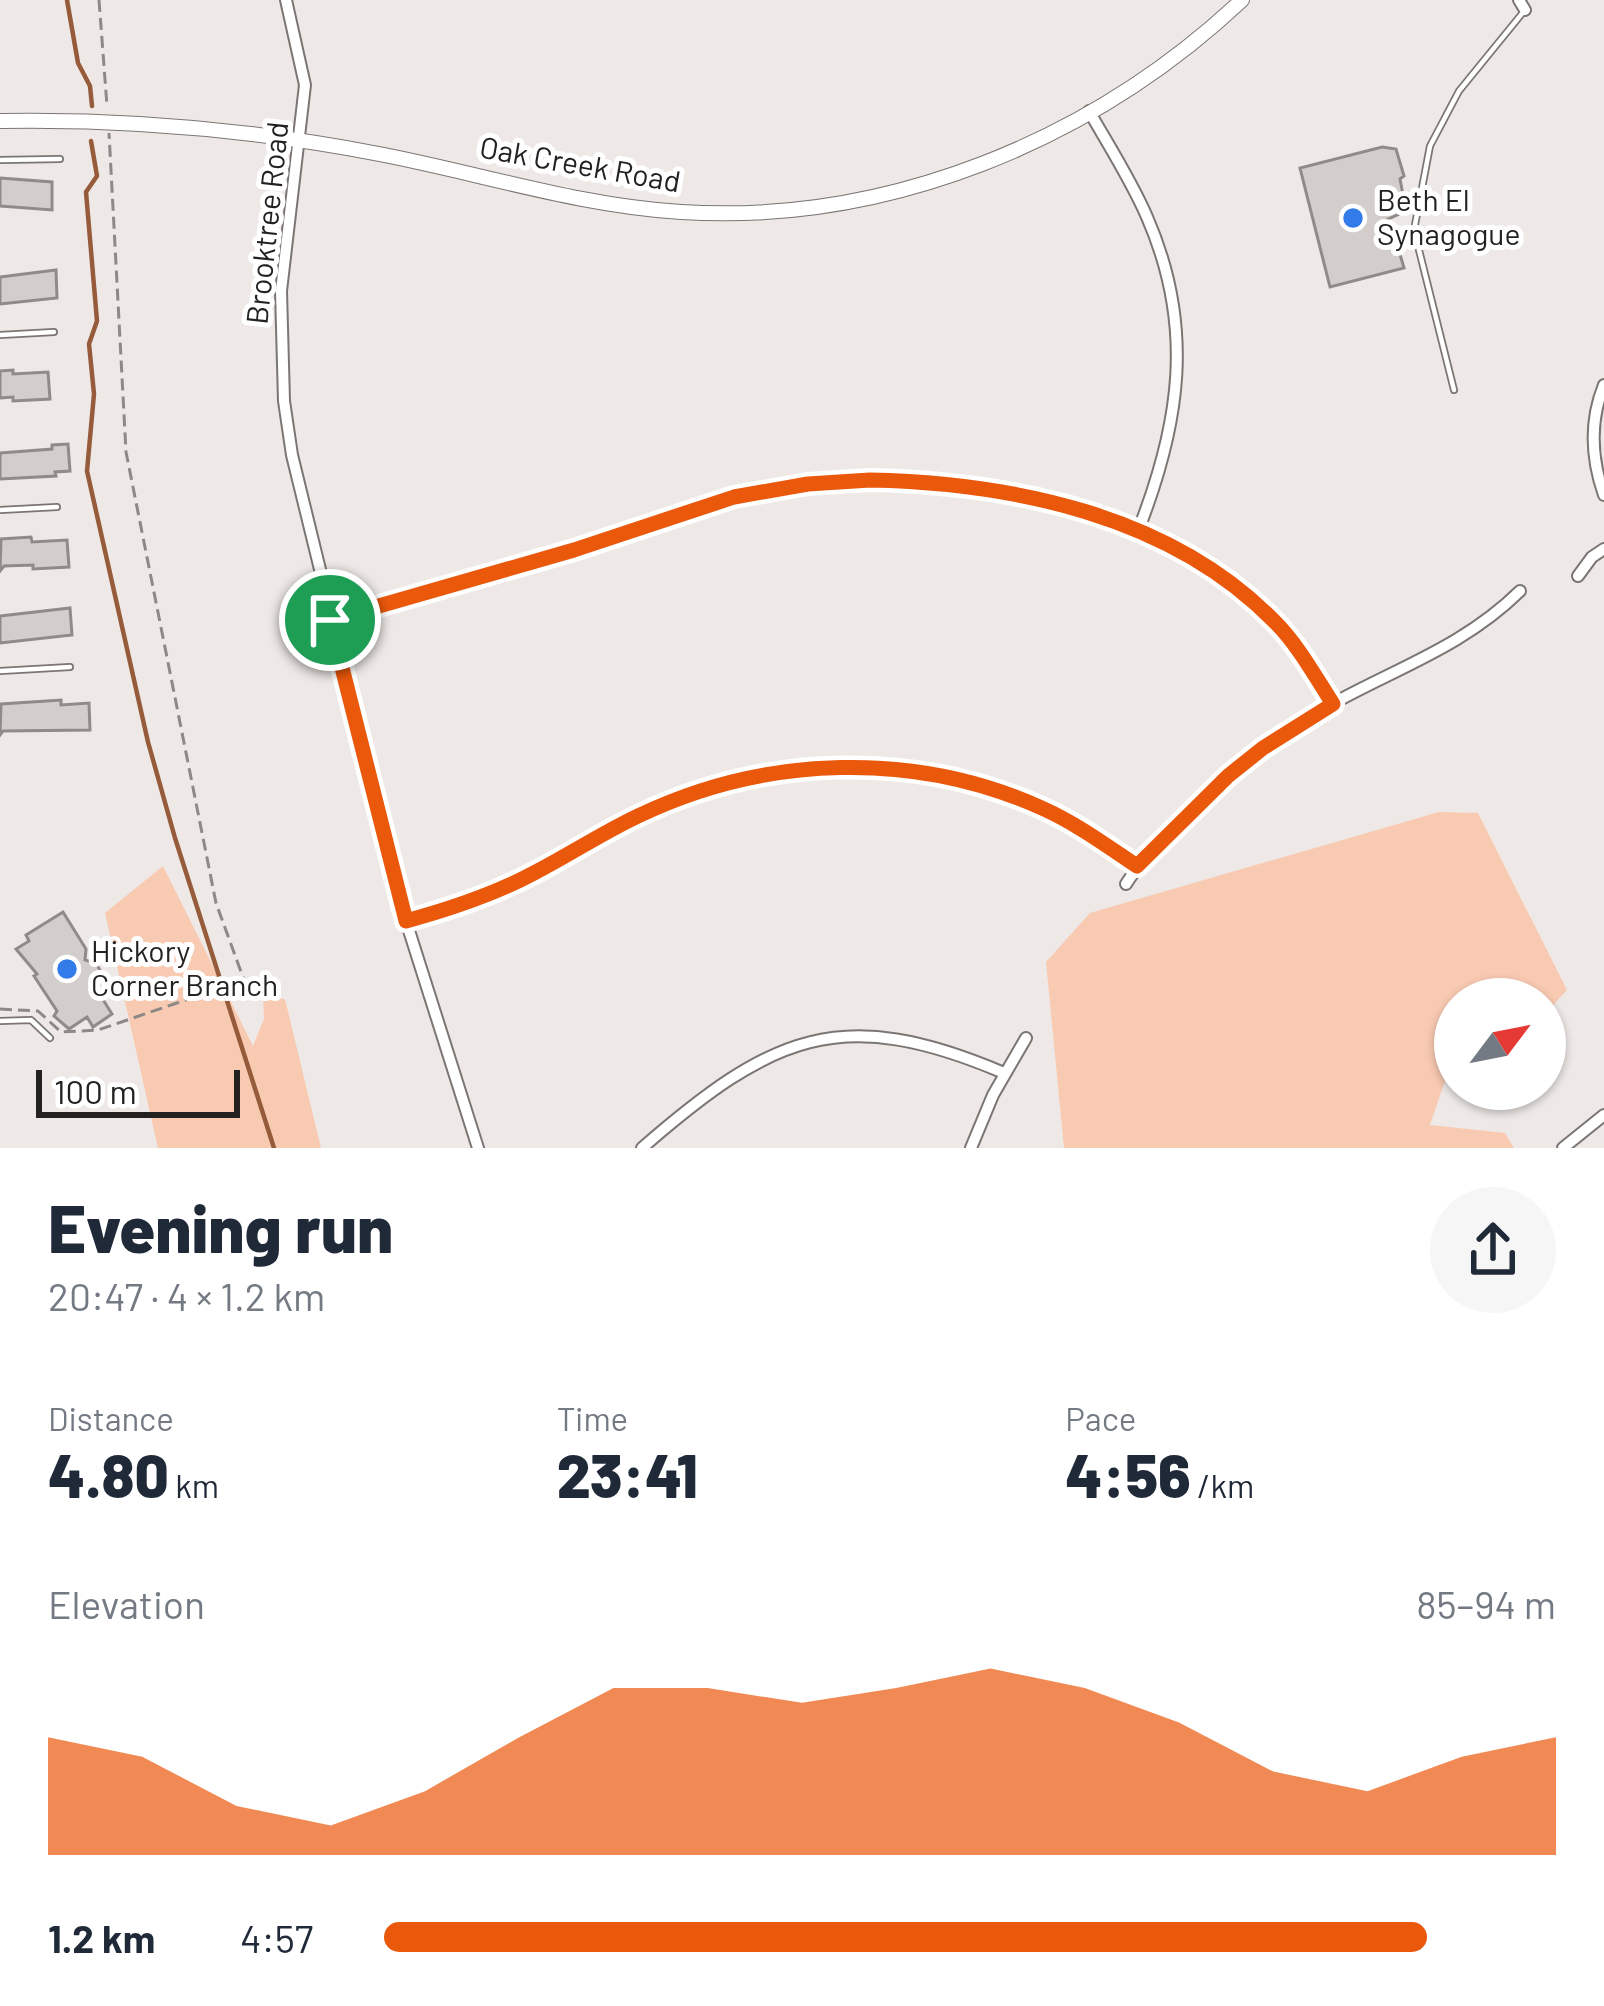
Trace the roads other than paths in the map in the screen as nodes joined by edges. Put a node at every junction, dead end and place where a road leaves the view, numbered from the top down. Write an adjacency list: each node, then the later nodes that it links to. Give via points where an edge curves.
1 (286, 0): 6 (street, Brooktree Road, via 305,85)
2 (1242, 0): 4 (street, Oak Creek Road)
3 (1522, 5): 12 (lane, via 1430,146 1414,230)
4 (1089, 111): 6 (street, Oak Creek Road, via 907,191 730,214 602,203); 16 (street, via 1149,221 1178,340 1169,440)
5 (0, 121): 6 (street, Oak Creek Road)
6 (301, 140): 20 (street, Brooktree Road, via 280,346 292,455)
7 (60, 159): 8 (lane)
8 (0, 160)
9 (54, 332): 10 (lane)
10 (0, 335)
11 (1604, 386): 13 (street, via 1593,448)
12 (1454, 390)
13 (1604, 495)
14 (57, 507): 15 (lane)
15 (0, 510)
16 (1138, 531): 20 (street, via 962,484 808,484 689,509); 23 (street, via 1253,601 1294,644)
17 (1604, 549): 18 (street)
18 (1578, 576)
19 (1520, 591): 23 (street, via 1472,633)
20 (330, 620): 26 (street, Brooktree Road)
21 (70, 667): 22 (lane)
22 (0, 671)
23 (1333, 704): 24 (street, via 1228,776)
24 (1137, 866): 25 (street); 26 (street, via 1048,810 982,785 821,766 680,798 485,896)
25 (1126, 884)
26 (406, 921): 32 (street, Brooktree Road)
27 (0, 1021): 28 (lane, via 31,1020)
28 (50, 1038)
29 (1026, 1038): 30 (street)
30 (1004, 1073): 33 (street, via 924,1043 808,1043 726,1078); 34 (street)
31 (1604, 1115): 35 (street)
32 (478, 1148)
33 (642, 1148)
34 (970, 1148)
35 (1563, 1148)

